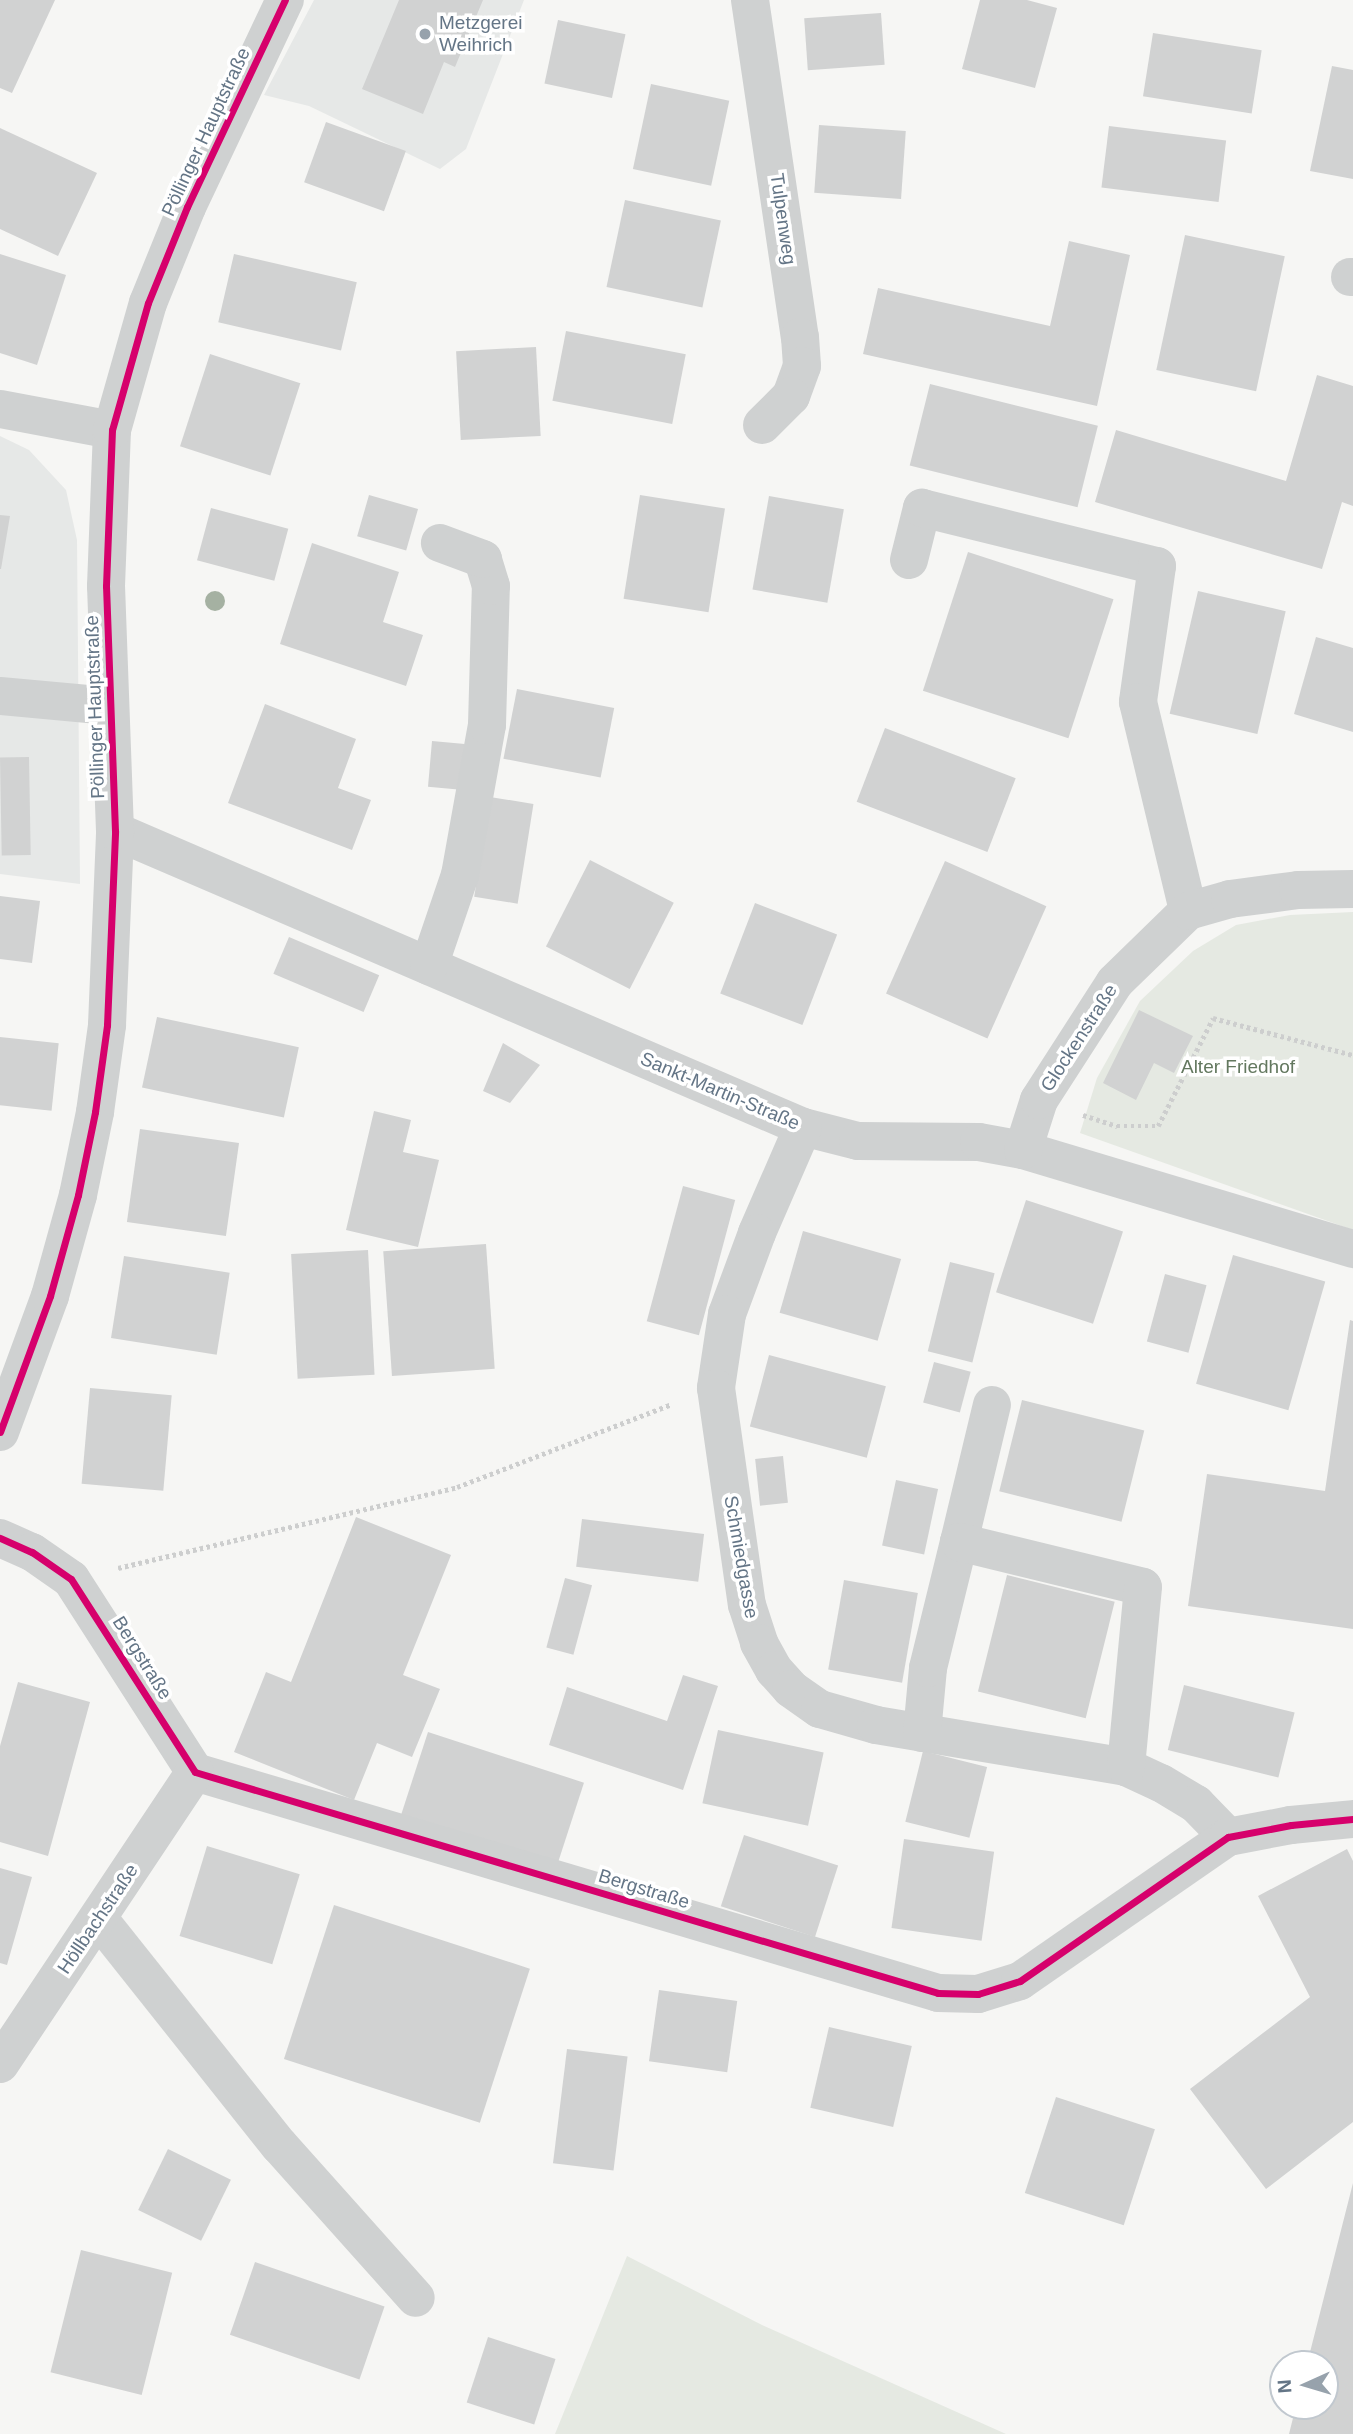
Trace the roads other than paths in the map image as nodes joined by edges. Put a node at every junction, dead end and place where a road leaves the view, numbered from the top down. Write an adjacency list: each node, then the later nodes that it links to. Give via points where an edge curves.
1 (285, 0): 5 (street, Pöllinger Hauptstraße, via 187,207 133,352)
2 (750, 0): 4 (street, Tulpenweg, via 802,366 791,396)
3 (0, 410): 5 (street)
4 (762, 425)
5 (112, 430): 9 (street, Pöllinger Hauptstraße, via 106,586)
6 (440, 543): 13 (street, via 484,559 491,586 487,725 460,875)
7 (909, 560): 12 (street, via 922,508 1157,566 1138,702)
8 (0, 696): 9 (street)
9 (110, 706): 10 (street, Pöllinger Hauptstraße)
10 (116, 831): 13 (street, Sankt-Martin-Straße); 18 (street, Pöllinger Hauptstraße, via 107,1025 96,1112 50,1296)
11 (1353, 889): 12 (street, Glockenstraße, via 1230,899)
12 (1188, 911): 15 (street, Glockenstraße, via 1115,982 1039,1100)
13 (429, 966): 14 (street, Sankt-Martin-Straße)
14 (803, 1127): 15 (street, Sankt-Martin-Straße, via 858,1141 979,1142); 21 (street, Schmiedgasse, via 727,1314 716,1388 747,1605 759,1643 790,1689 820,1709)
15 (1023, 1150): 16 (street, Sankt-Martin-Straße)
16 (1353, 1249)
17 (992, 1405): 20 (street)
18 (0, 1432)
19 (0, 1538): 23 (street, Bergstraße, via 32,1552 71,1579)
20 (959, 1542): 21 (street, via 928,1668); 22 (street, via 1143,1587)
21 (922, 1733): 22 (street, Schmiedgasse)
22 (1126, 1768): 25 (street, Schmiedgasse, via 1196,1804)
23 (195, 1772): 25 (street, Bergstraße, via 938,1993 978,1994 1020,1981); 26 (street, Höllbachstraße)
24 (1353, 1819): 25 (street, Bergstraße)
25 (1228, 1838)
26 (99, 1919): 27 (street, Höllbachstraße); 28 (street, via 279,2145)
27 (0, 2064)
28 (416, 2298)

